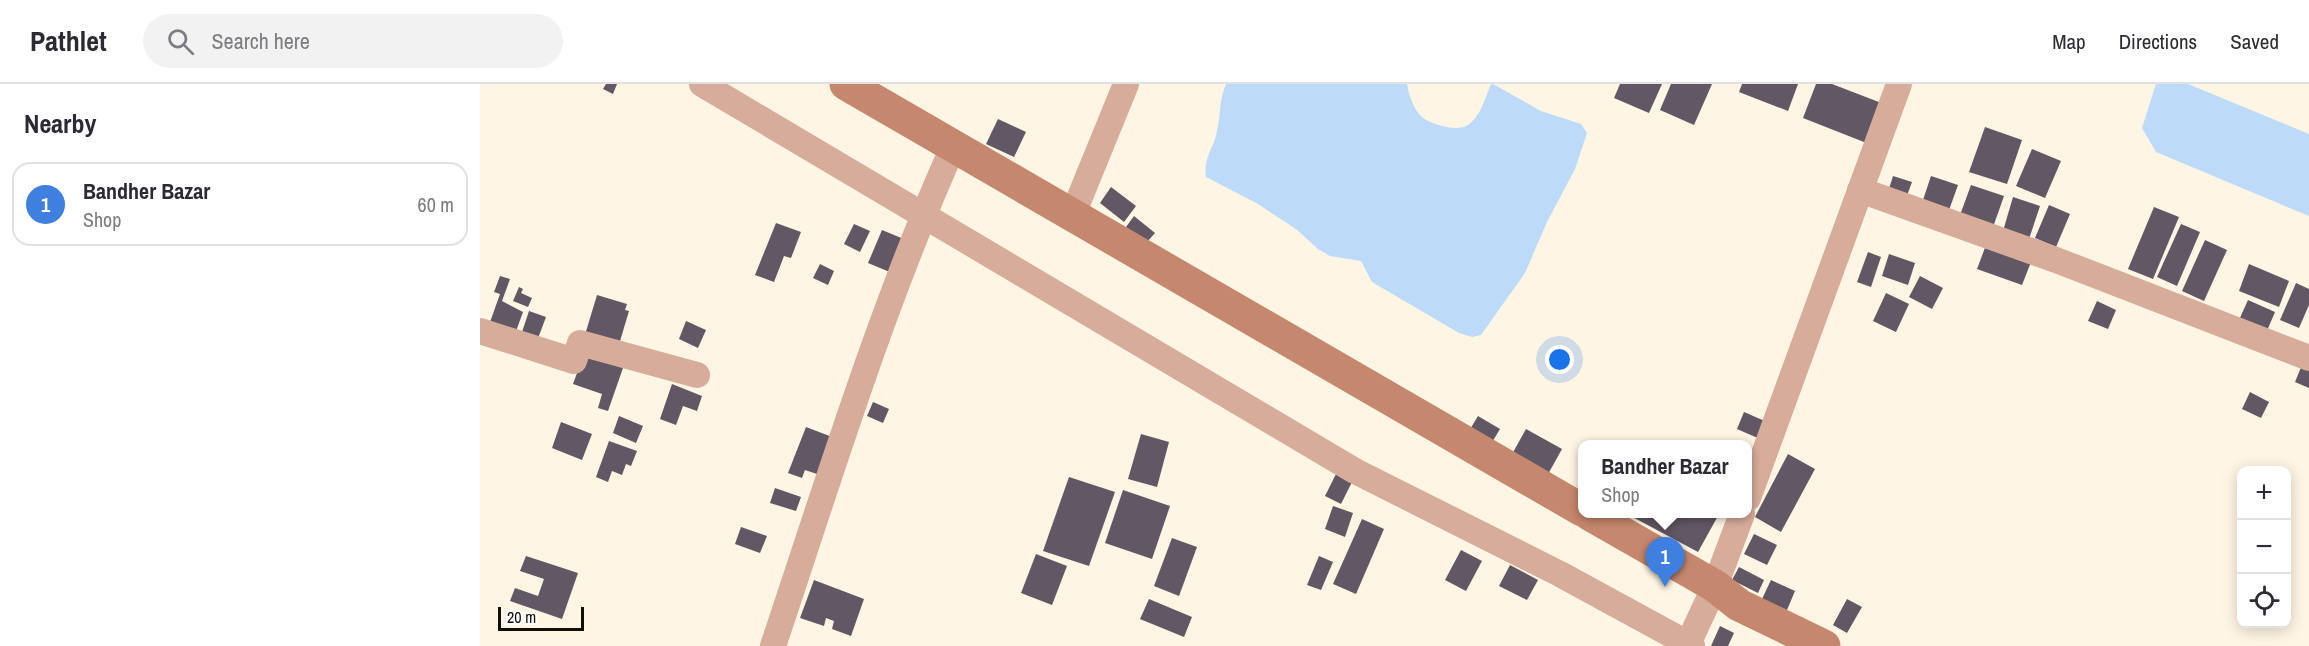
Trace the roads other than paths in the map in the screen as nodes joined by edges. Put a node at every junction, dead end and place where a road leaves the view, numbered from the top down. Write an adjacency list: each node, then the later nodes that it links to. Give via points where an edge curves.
1 (702, 84): 8 (street)
2 (846, 84): 5 (street)
3 (1126, 84): 7 (street)
4 (1899, 84): 6 (street)
5 (953, 147): 7 (street); 8 (street)
6 (1860, 190): 10 (street, via 2056,260); 12 (street)
7 (1073, 214): 13 (street)
8 (922, 215): 17 (street, via 1355,471 1560,574); 18 (street)
9 (480, 331): 11 (street, via 574,361 580,343)
10 (2309, 358)
11 (696, 375)
12 (1752, 487)
13 (1578, 508)
14 (1598, 518): 16 (street)
15 (1740, 518): 16 (street)
16 (1715, 586): 17 (street); 19 (street, via 1739,605)
17 (1689, 645)
18 (773, 646)
19 (1824, 646)

